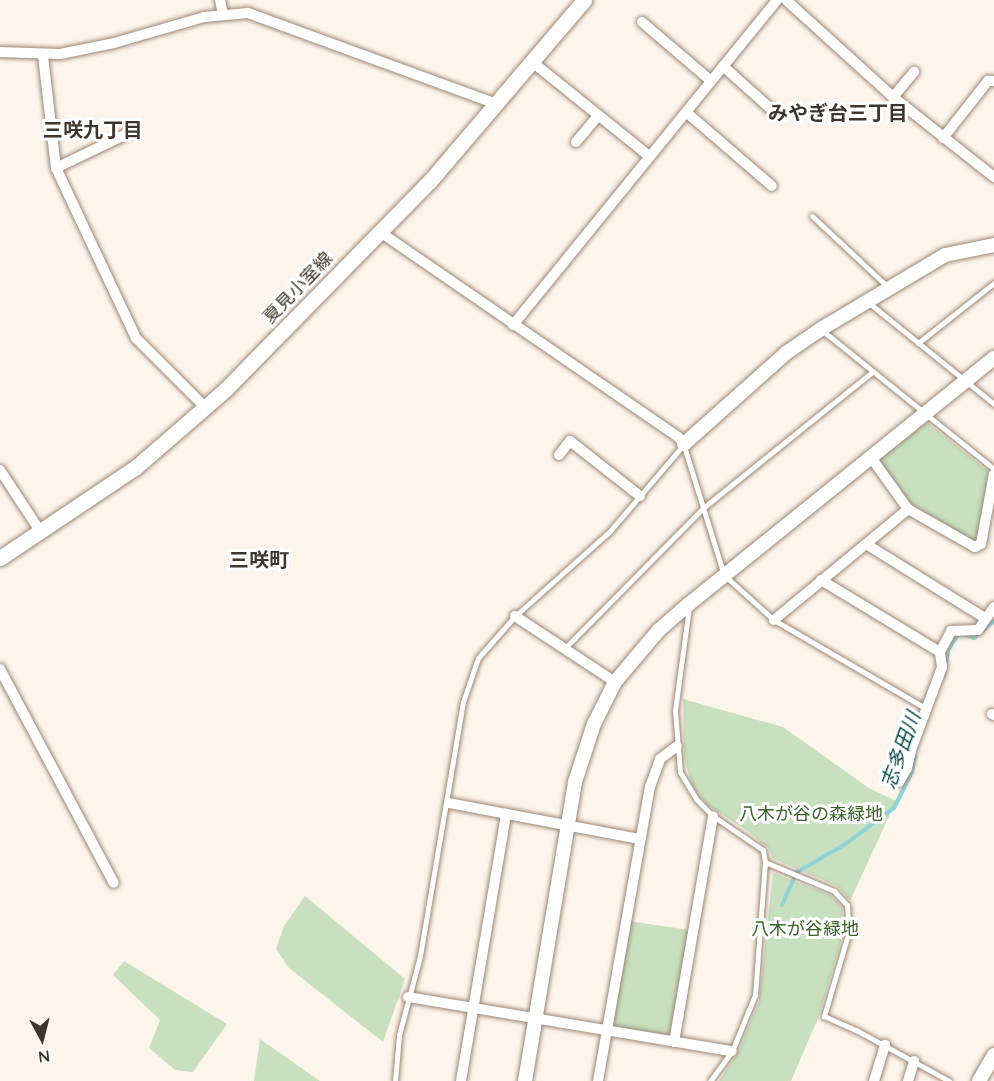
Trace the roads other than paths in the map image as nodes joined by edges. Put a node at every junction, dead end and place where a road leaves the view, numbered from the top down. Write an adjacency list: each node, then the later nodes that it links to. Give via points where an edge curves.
1 (220, 0): 4 (street)
2 (584, 0): 8 (main road, 夏見小室線)
3 (778, 0): 9 (street); 13 (street)
4 (223, 14): 7 (street, via 114,44); 14 (street, via 248,13 274,21)
5 (642, 22): 11 (street)
6 (0, 52): 7 (street)
7 (43, 56): 22 (street)
8 (531, 61): 14 (main road, 夏見小室線); 17 (street)
9 (723, 66): 11 (street); 15 (street)
10 (914, 72): 13 (street)
11 (711, 81): 16 (street)
12 (994, 81): 19 (street, via 988,81)
13 (893, 97): 19 (street)
14 (496, 104): 26 (main road, 夏見小室線)
15 (773, 111)
16 (686, 112): 21 (street); 24 (street)
17 (599, 116): 20 (street); 21 (street)
18 (127, 134): 22 (street)
19 (943, 138): 23 (street)
20 (576, 142)
21 (648, 155): 31 (street)
22 (56, 168): 38 (street, via 136,338)
23 (994, 177)
24 (772, 186)
25 (812, 216): 29 (lane)
26 (380, 232): 31 (street); 38 (main road, 夏見小室線)
27 (994, 245): 29 (street, via 945,255)
28 (994, 283): 33 (lane)
29 (889, 288): 30 (street)
30 (867, 302): 32 (street); 33 (lane)
31 (513, 325): 40 (street)
32 (821, 329): 35 (lane); 40 (street, via 786,353)
33 (918, 343): 36 (lane)
34 (994, 358): 36 (street)
35 (872, 372): 39 (lane); 47 (lane)
36 (966, 382): 37 (lane); 39 (street)
37 (994, 404)
38 (206, 408): 49 (main road, 夏見小室線, via 136,466)
39 (925, 414): 42 (street); 43 (lane)
40 (684, 444): 46 (lane); 47 (lane)
41 (559, 455): 46 (street, via 570,441)
42 (870, 456): 48 (street); 52 (street)
43 (994, 469)
44 (0, 470): 49 (street)
45 (994, 474): 48 (street, via 981,544 975,547)
46 (640, 496): 56 (lane, via 610,531)
47 (703, 508): 52 (lane); 59 (lane)
48 (908, 509): 50 (street)
49 (40, 531): 51 (main road, 夏見小室線)
50 (866, 544): 53 (street); 57 (street)
51 (0, 558)
52 (724, 575): 54 (street); 58 (lane)
53 (821, 580): 58 (street); 60 (street)
54 (689, 604): 62 (street, via 659,630); 64 (lane, via 689,627 675,710)
55 (994, 606): 57 (street)
56 (515, 616): 59 (street); 66 (lane, via 487,646 472,673 463,702)
57 (985, 618): 60 (street, via 978,630 951,631)
58 (774, 620): 63 (lane)
59 (565, 648): 62 (street)
60 (940, 652): 63 (street, via 942,667)
61 (0, 669): 72 (street)
62 (615, 682): 69 (street, via 584,749)
63 (926, 708): 65 (street)
64 (677, 746): 68 (lane, via 687,787); 70 (street, via 660,759)
65 (899, 782)
66 (449, 804): 67 (street); 73 (lane, via 420,956)
67 (506, 814): 69 (street); 74 (street)
68 (713, 816): 71 (lane, via 763,850); 77 (street)
69 (568, 825): 70 (street); 75 (street)
70 (639, 838): 76 (street)
71 (765, 862): 78 (lane, via 834,891 847,905 849,931 824,1016); 79 (lane, via 755,994)
72 (114, 882)
73 (408, 997): 74 (street); 82 (lane)
74 (474, 1007): 75 (street); 83 (street)
75 (535, 1019): 76 (street); 84 (street)
76 (607, 1031): 77 (street); 85 (street)
77 (674, 1042): 79 (street)
78 (885, 1045): 81 (lane); 87 (street)
79 (732, 1052): 86 (lane)
80 (994, 1055): 90 (street)
81 (914, 1061): 88 (street); 89 (lane)
82 (395, 1081)
83 (461, 1081)
84 (525, 1081)
85 (598, 1081)
86 (710, 1081)
87 (874, 1081)
88 (908, 1081)
89 (950, 1081)
90 (979, 1081)

